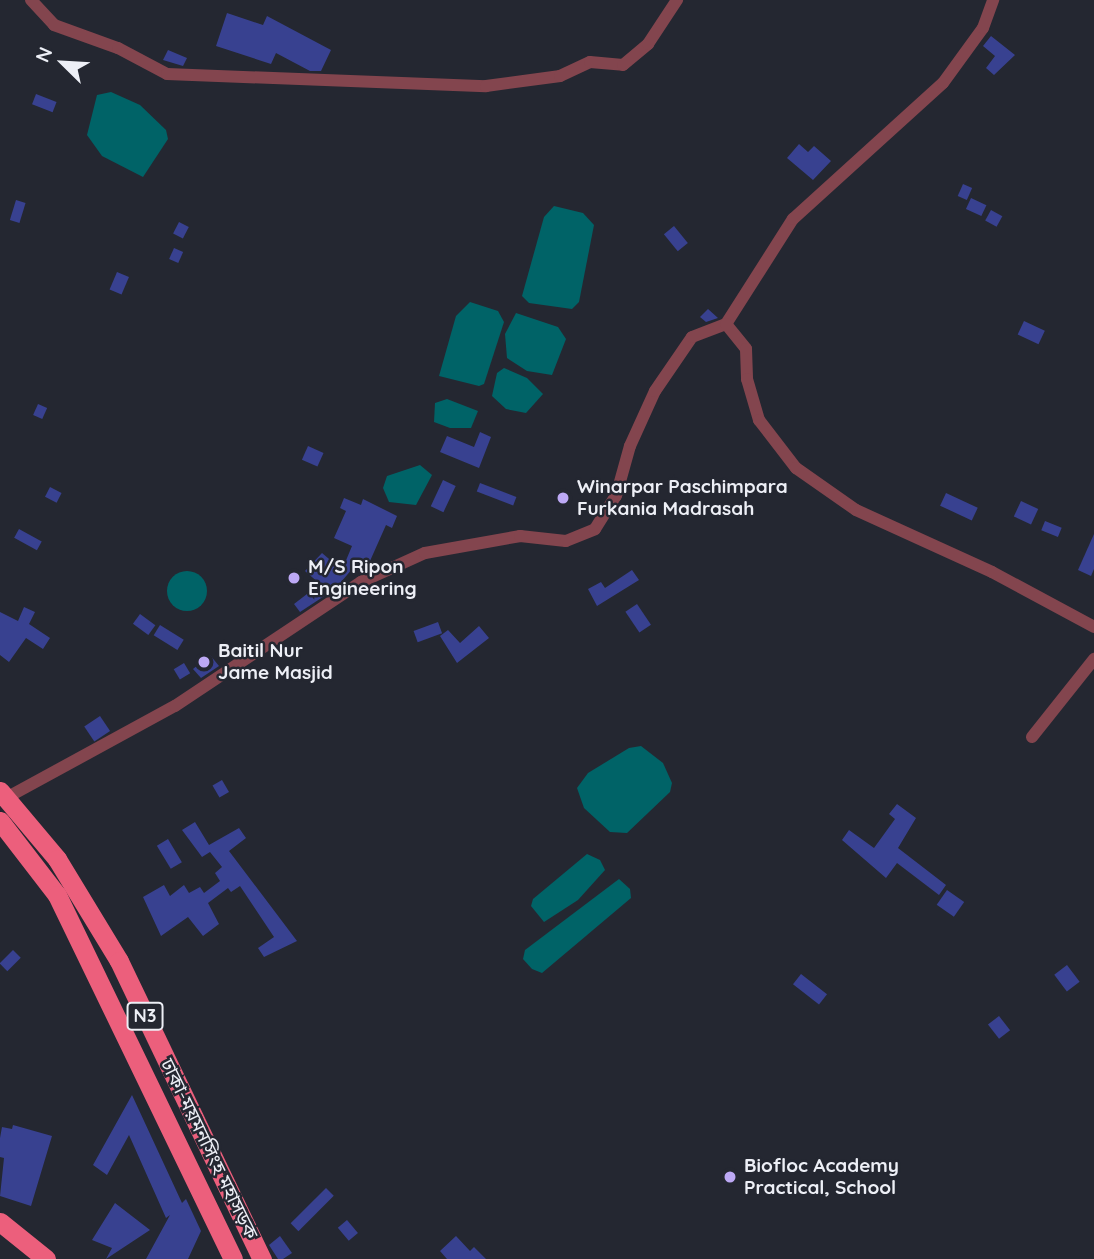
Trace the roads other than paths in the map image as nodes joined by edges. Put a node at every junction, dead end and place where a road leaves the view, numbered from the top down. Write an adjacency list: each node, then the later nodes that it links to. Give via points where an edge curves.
1 (32, 0): 2 (street, via 54,25 118,48 167,75 486,86 561,76 590,62 623,65 648,44)
2 (677, 0)
3 (993, 0): 4 (street, via 984,29 943,83 793,219)
4 (726, 324): 5 (street, via 746,349 747,379 759,421 796,468 856,510 992,572); 8 (street, via 692,337 655,391 616,496 595,529 566,541 520,536 425,553 361,582 175,706)
5 (1094, 627)
6 (1094, 659): 7 (street)
7 (1032, 737)
8 (3, 794): 13 (highway, ঢাকা-ময়মনসিংহ মহাসড়ক / N3, via 57,859 119,961)
9 (0, 821): 12 (highway, ঢাকা-ময়মনসিংহ মহাসড়ক / N3, via 57,895)
10 (0, 1222): 11 (highway)
11 (46, 1259)
12 (233, 1259)
13 (262, 1259)

